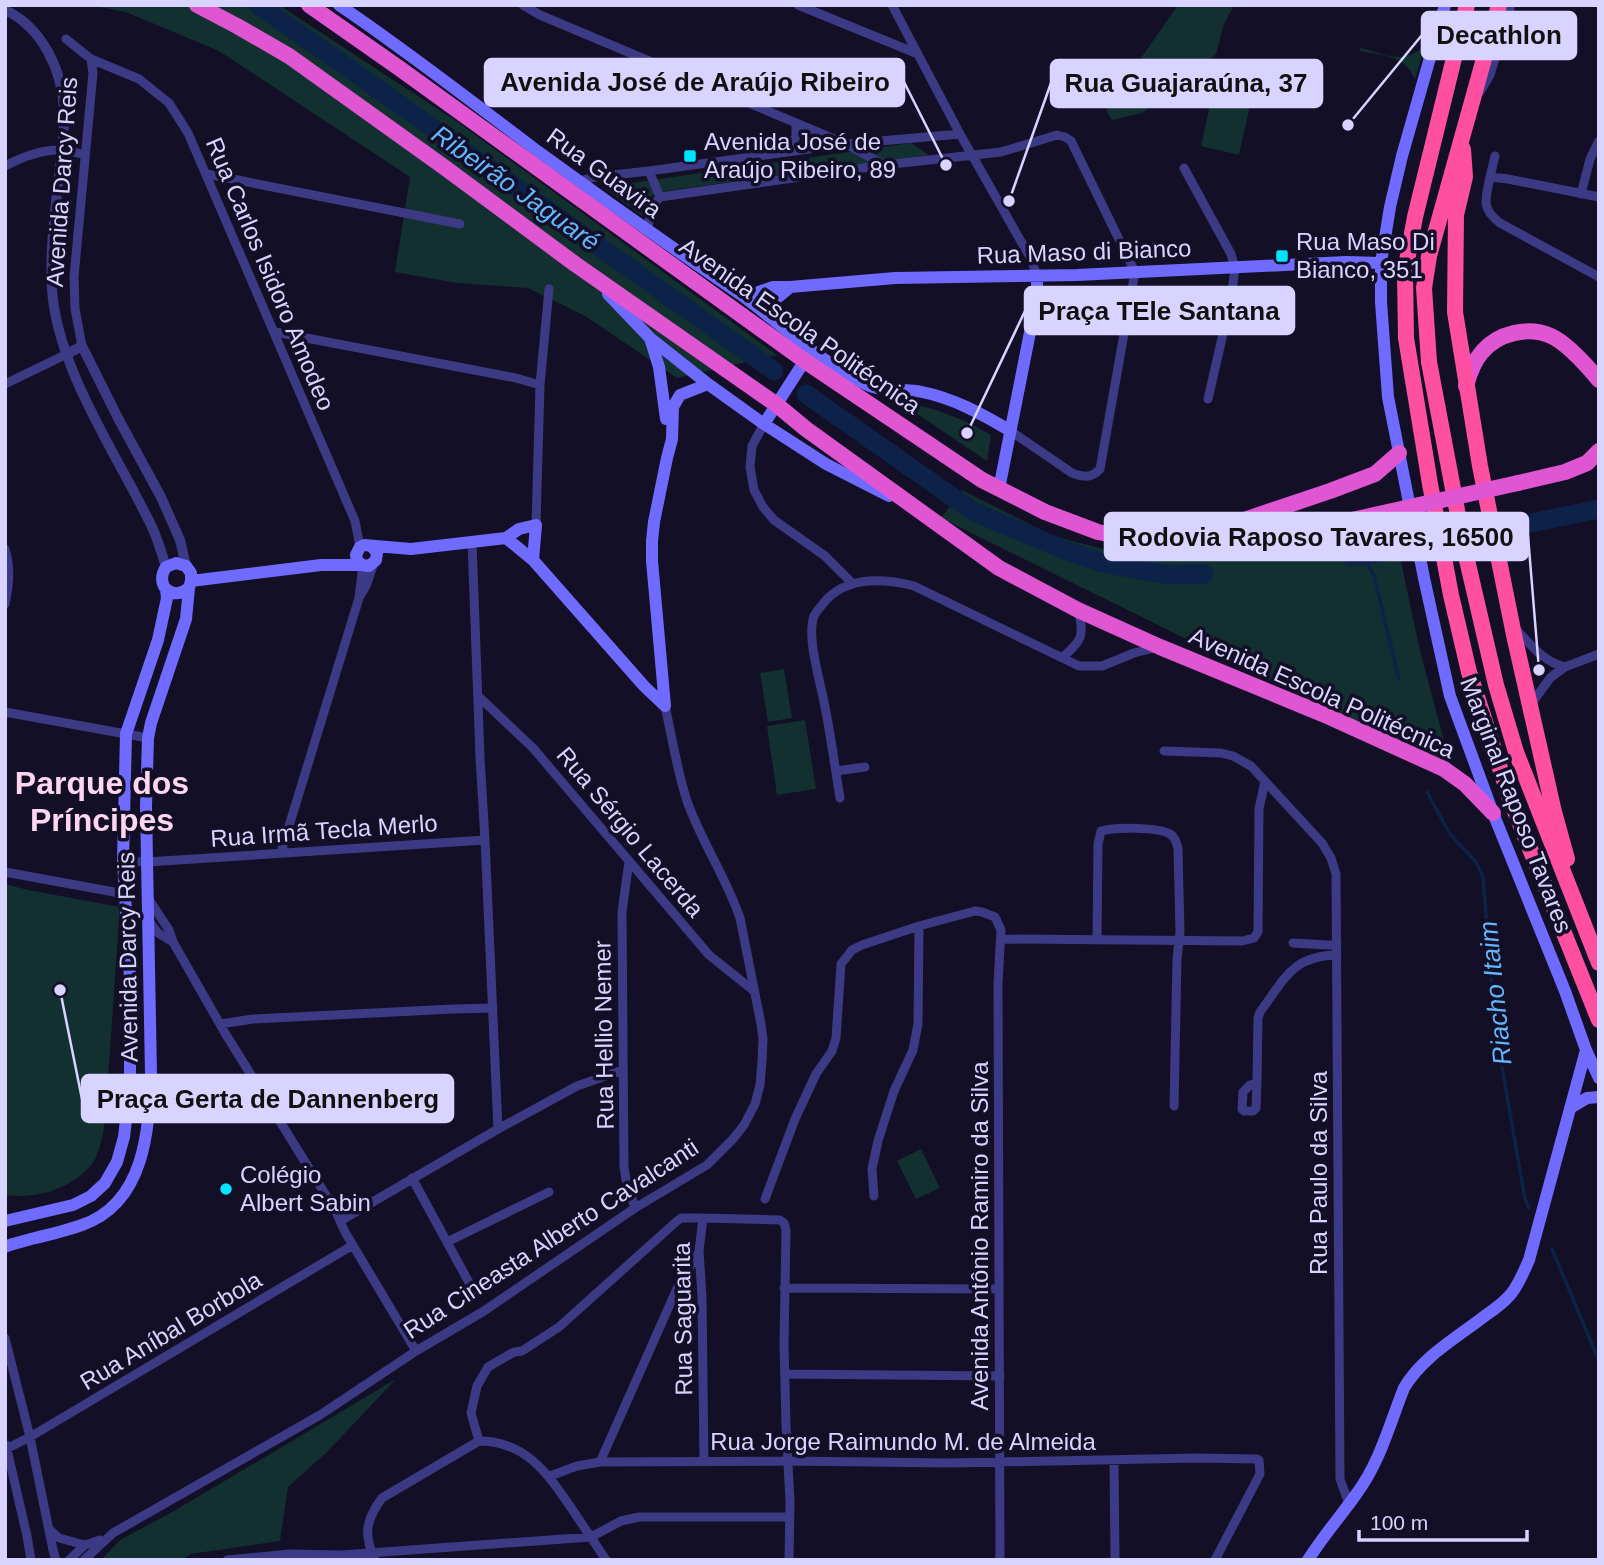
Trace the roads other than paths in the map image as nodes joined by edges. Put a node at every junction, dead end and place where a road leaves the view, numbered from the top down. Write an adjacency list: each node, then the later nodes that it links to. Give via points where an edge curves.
1 (197, 5): 39 (highway, Avenida Escola Politécnica, via 289,56)
2 (309, 5): 40 (highway, Avenida Escola Politécnica)
3 (339, 5): 32 (main road, Rua Guavira)
4 (523, 5): 16 (street)
5 (798, 5): 13 (street)
6 (892, 5): 13 (street)
7 (1445, 5): 38 (main road, Marginal Raposo Tavares, via 1402,156)
8 (1467, 5): 126 (highway, via 1415,217 1405,272 1406,338 1432,496 1469,672 1510,799)
9 (1499, 5): 15 (highway)
10 (1511, 5): 15 (street, via 1490,75)
11 (5, 10): 21 (street, Avenida Darcy Reis, via 27,22 49,51 64,110)
12 (66, 40): 14 (street, Avenida Darcy Reis)
13 (918, 54): 17 (street)
14 (90, 59): 23 (street, Avenida Darcy Reis, via 93,73); 30 (street, Rua Carlos Isidoro Amodeo, via 138,79 169,103)
15 (1472, 106): 18 (highway)
16 (796, 124): 20 (street); 22 (street)
17 (960, 134): 20 (street); 24 (street)
18 (1463, 135): 58 (highway, via 1465,177 1456,215 1455,312); 116 (highway, via 1424,288 1429,362 1496,685 1516,752)
19 (1599, 141): 33 (street)
20 (846, 144): 22 (street); 26 (street)
21 (62, 150): 23 (street); 27 (street, via 22,157); 52 (street, Avenida Darcy Reis, via 52,290)
22 (789, 152): 29 (street)
23 (85, 155): 51 (street, Avenida Darcy Reis, via 74,277)
24 (973, 156): 26 (street); 42 (street, via 1057,135 1071,141); 43 (street)
25 (1495, 156): 31 (street)
26 (884, 165): 34 (street)
27 (5, 166)
28 (1184, 169): 41 (street)
29 (649, 171): 32 (street); 34 (street)
30 (207, 174): 36 (street); 49 (street, Rua Carlos Isidoro Amodeo)
31 (1490, 177): 33 (street); 44 (street, via 1486,199 1490,216)
32 (579, 181): 37 (main road, Rua Guavira)
33 (1581, 194): 35 (street)
34 (660, 197): 37 (street, via 649,214)
35 (1599, 197)
36 (460, 224)
37 (648, 230): 40 (main road, Rua Guavira)
38 (1381, 263): 41 (main road, Rua Maso di Bianco); 67 (main road, Marginal Raposo Tavares, via 1384,362)
39 (575, 264): 50 (main road, Avenida Escola Politécnica); 60 (highway, Avenida Escola Politécnica)
40 (685, 265): 47 (main road, Rua Guavira); 53 (highway, Avenida Escola Politécnica)
41 (1235, 268): 42 (main road, Rua Maso di Bianco); 59 (street)
42 (1135, 272): 43 (main road, Rua Maso di Bianco); 65 (street, Rua Guavira, via 1100,469 1087,478 1072,472)
43 (1037, 276): 45 (main road, Rua Maso di Bianco, via 895,278); 65 (main road, via 1037,297)
44 (1599, 277)
45 (790, 287): 47 (main road, Rua Maso di Bianco); 48 (main road, via 772,302)
46 (549, 289): 57 (street)
47 (744, 297): 48 (main road, Rua Guavira)
48 (768, 316): 53 (main road, Rua Guavira)
49 (275, 332): 57 (street); 75 (street, Rua Carlos Isidoro Amodeo)
50 (649, 338): 56 (main road, Avenida Escola Politécnica); 68 (main road, Rua Cineasta Alberto Cavalcanti, via 659,367)
51 (82, 346): 52 (street); 62 (street, Avenida Darcy Reis)
52 (67, 354): 55 (street); 61 (street, Avenida Darcy Reis)
53 (804, 362): 60 (main road); 65 (main road, Rua Guavira, via 824,359 866,385 944,398); 69 (highway, Avenida Escola Politécnica)
54 (1599, 380): 58 (highway, via 1552,336 1534,331 1497,338 1480,353)
55 (5, 384)
56 (708, 384): 63 (main road, Avenida Escola Politécnica); 68 (main road, Rua Cineasta Alberto Cavalcanti, via 680,395 673,407)
57 (540, 385): 71 (street)
58 (1466, 386): 88 (highway)
59 (1208, 399)
60 (779, 400): 63 (main road, via 761,409); 64 (main road); 70 (highway, Avenida Escola Politécnica, via 806,429)
61 (88, 405): 62 (street, via 100,402); 82 (street, Avenida Darcy Reis, via 153,530)
62 (113, 408): 81 (street, Avenida Darcy Reis, via 161,497)
63 (741, 408): 64 (main road, Avenida Escola Politécnica)
64 (764, 424): 70 (main road, Avenida Escola Politécnica, via 826,464); 84 (street, via 752,446 750,467 763,507)
65 (1009, 430): 69 (main road)
66 (1599, 451): 72 (highway, Avenida Escola Politécnica, bridge, via 1587,463 1565,472 1279,537 1193,546)
67 (1399, 453): 72 (highway, via 1375,474 1238,522 1186,531 1129,527); 104 (main road, Marginal Raposo Tavares, via 1450,696)
68 (667, 458): 94 (main road, Rua Cineasta Alberto Cavalcanti, via 652,541)
69 (999, 489): 72 (highway, Avenida Escola Politécnica)
70 (918, 511): 87 (highway, Avenida Escola Politécnica, via 999,568)
71 (536, 525): 73 (main road); 78 (main road)
72 (1098, 532)
73 (506, 538): 74 (main road); 78 (main road)
74 (472, 542): 77 (main road); 93 (street)
75 (363, 548): 77 (main road); 79 (main road, via 356,559); 79 (main road, via 377,553); 80 (main road)
76 (5, 549): 86 (street, via 10,564)
77 (411, 549): 79 (main road)
78 (533, 560): 94 (main road)
79 (368, 563): 80 (main road); 106 (street)
80 (321, 565): 83 (main road)
81 (186, 566): 82 (main road); 83 (main road)
82 (166, 567): 85 (main road, via 162,578)
83 (190, 584): 85 (main road, via 184,592); 98 (main road, Avenida Darcy Reis, via 186,619)
84 (853, 584): 91 (street, Avenida Escola Politécnica, via 891,580 914,586); 101 (street, via 821,605 812,629)
85 (166, 589): 97 (main road, Avenida Darcy Reis, via 158,640)
86 (5, 604)
87 (1078, 610): 89 (highway, Avenida Escola Politécnica); 91 (street, via 1080,639)
88 (1512, 624): 92 (street, via 1544,659); 95 (highway)
89 (1160, 647): 91 (street, Avenida Escola Politécnica, via 1102,666 1080,666); 104 (highway, Avenida Escola Politécnica, via 1444,769)
90 (1599, 654): 92 (street)
91 (1062, 658)
92 (1565, 667): 95 (street, via 1551,677)
93 (478, 696): 105 (street); 107 (street, Rua Sérgio Lacerda, via 533,748)
94 (665, 706): 124 (street, Rua Cineasta Alberto Cavalcanti, via 687,800 740,918)
95 (1530, 706): 116 (highway)
96 (5, 712): 97 (street)
97 (126, 734): 98 (street); 108 (main road, Avenida Darcy Reis)
98 (148, 738): 109 (main road, Avenida Darcy Reis)
99 (1164, 751): 102 (street, via 1233,756)
100 (865, 767): 101 (street)
101 (836, 771): 103 (street)
102 (1265, 781): 118 (street, via 1259,809 1258,932 1254,939 1242,942); 121 (street, Rua Paulo da Silva, via 1331,858)
103 (840, 798)
104 (1493, 813): 128 (main road, Marginal Raposo Tavares)
105 (485, 839): 106 (street, Rua Irmã Tecla Merlo); 125 (street)
106 (281, 852): 109 (street, Rua Irmã Tecla Merlo)
107 (629, 861): 124 (street, Rua Sérgio Lacerda, via 709,955); 129 (street, Rua Hellio Nemer, via 622,912)
108 (123, 862): 109 (street, Rua Irmã Tecla Merlo); 111 (main road, Avenida Darcy Reis)
109 (147, 862): 112 (main road, Avenida Darcy Reis)
110 (5, 873): 111 (street)
111 (125, 894): 112 (main road); 141 (main road, Avenida Darcy Reis, via 130,1086 117,1161 91,1196 73,1205)
112 (148, 898): 113 (main road, Avenida Darcy Reis); 119 (street)
113 (148, 920): 119 (street); 146 (main road, Avenida Darcy Reis, via 150,1107 146,1143 135,1176 123,1196 86,1224)
114 (919, 926): 115 (street, Avenida Antônio Ramiro da Silva, via 975,911 992,915 999,923); 138 (street, via 918,1024 913,1050 878,1141 872,1169); 139 (street, via 862,945 841,964 832,1051 795,1119)
115 (1001, 939): 117 (street); 150 (street, Avenida Antônio Ramiro da Silva)
116 (1589, 939): 123 (highway)
117 (1097, 940): 118 (street); 118 (street, via 1099,835 1104,829 1128,828 1166,833 1177,842)
118 (1178, 941): 133 (street)
119 (173, 942): 127 (street)
120 (1293, 943): 121 (street)
121 (1337, 944): 122 (street, Rua Paulo da Silva)
122 (1337, 955): 131 (street, via 1301,962 1260,1012); 164 (street, Rua Paulo da Silva, via 1340,1479)
123 (1599, 963)
124 (754, 991): 140 (street, Rua Cineasta Alberto Cavalcanti, via 763,1039 760,1085 744,1125 707,1165)
125 (493, 1008): 127 (street); 135 (street)
126 (1599, 1020)
127 (220, 1024): 143 (street)
128 (1586, 1050): 130 (main road, Marginal Raposo Tavares); 134 (main road)
129 (623, 1070): 135 (street, via 578,1086); 140 (street, Rua Hellio Nemer, via 624,1167)
130 (1599, 1078)
131 (1257, 1083)
132 (1599, 1097): 134 (main road)
133 (1174, 1106)
134 (1570, 1108): 164 (main road, via 1529,1260 1517,1285 1409,1380 1377,1459)
135 (498, 1129): 136 (street)
136 (412, 1178): 143 (street); 144 (street)
137 (549, 1192): 144 (street)
138 (874, 1196)
139 (765, 1199)
140 (635, 1208): 152 (street, Rua Cineasta Alberto Cavalcanti, via 484,1311)
141 (8, 1218)
142 (703, 1218): 147 (street, Rua Saguarita); 149 (street, via 784,1223); 156 (street, via 677,1220 559,1327 488,1367 477,1386 471,1413)
143 (340, 1221): 145 (street)
144 (447, 1242): 148 (street)
145 (354, 1245): 152 (street); 155 (street, Rua Aníbal Borbola)
146 (5, 1247)
147 (699, 1251): 160 (street, via 679,1284); 161 (street, Rua Saguarita)
148 (472, 1288)
149 (784, 1288): 150 (street); 153 (street)
150 (999, 1289): 154 (street, Avenida Antônio Ramiro da Silva)
151 (5, 1338): 155 (street)
152 (416, 1350): 169 (street, Rua Cineasta Alberto Cavalcanti, via 320,1415)
153 (785, 1374): 154 (street); 159 (street)
154 (1000, 1376): 162 (street, Avenida Antônio Ramiro da Silva)
155 (30, 1437): 157 (street, Rua Aníbal Borbola); 166 (street)
156 (479, 1441): 163 (street, via 510,1446); 171 (street, via 382,1498 368,1524)
157 (6, 1446): 167 (street)
158 (1114, 1460): 162 (street, Rua Jorge Raimundo M. de Almeida); 183 (street); 184 (street, Rua Jorge Raimundo M. de Almeida, via 1259,1460 1260,1474)
159 (788, 1461): 161 (street, Rua Jorge Raimundo M. de Almeida); 162 (street, Rua Jorge Raimundo M. de Almeida); 165 (street)
160 (600, 1462): 161 (street, Rua Jorge Raimundo M. de Almeida); 163 (street, Rua Jorge Raimundo M. de Almeida)
161 (704, 1462)
162 (1000, 1462): 182 (street, Avenida Antônio Ramiro da Silva)
163 (550, 1476): 168 (street)
164 (1349, 1504): 185 (main road)
165 (790, 1517): 168 (street, via 639,1517); 181 (street)
166 (49, 1530): 170 (street, via 59,1538); 176 (street)
167 (27, 1536): 174 (street); 175 (street)
168 (591, 1537): 171 (street); 180 (street)
169 (105, 1539): 170 (street, Rua Cineasta Alberto Cavalcanti); 178 (street, Rua Cineasta Alberto Cavalcanti)
170 (85, 1545): 177 (street, Rua Cineasta Alberto Cavalcanti)
171 (373, 1556): 172 (street)
172 (338, 1557): 173 (street, via 290,1554)
173 (248, 1558): 179 (street)
174 (31, 1560)
175 (38, 1560)
176 (56, 1560)
177 (69, 1560)
178 (84, 1560)
179 (227, 1560)
180 (606, 1560)
181 (789, 1560)
182 (1000, 1560)
183 (1115, 1560)
184 (1215, 1560)
185 (1308, 1560)

